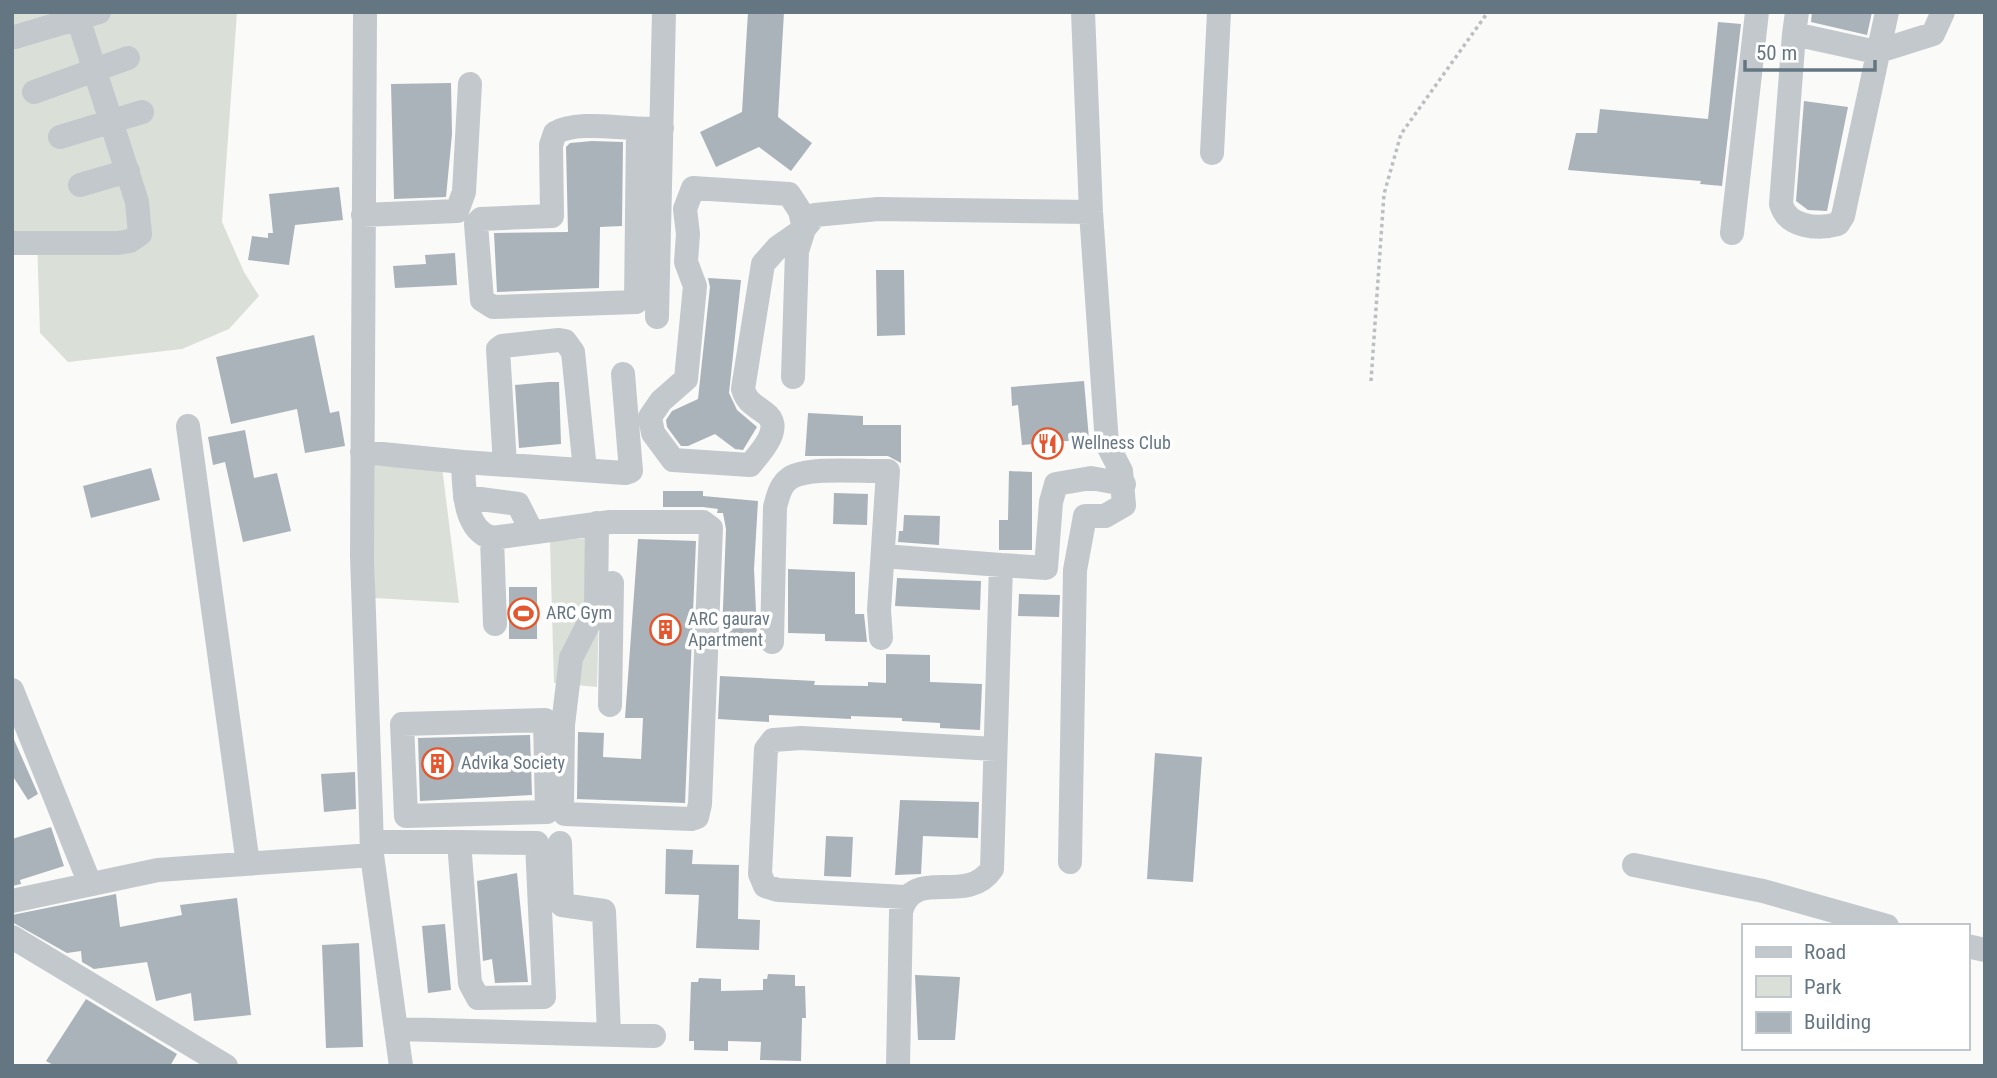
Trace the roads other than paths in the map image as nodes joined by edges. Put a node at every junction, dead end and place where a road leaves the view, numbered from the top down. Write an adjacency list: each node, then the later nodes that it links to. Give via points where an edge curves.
1 (365, 12): 24 (street)
2 (664, 12): 18 (street)
3 (1083, 12): 23 (street)
4 (1219, 12): 20 (street)
5 (1757, 12): 26 (street)
6 (1887, 12): 11 (street)
7 (1943, 12): 11 (street, via 1933,34)
8 (85, 14): 10 (street); 13 (street)
9 (1795, 23): 11 (street); 11 (street, via 1781,204 1784,216 1792,222 1829,226 1838,224 1843,216)
10 (15, 37)
11 (1876, 52)
12 (128, 58): 13 (street)
13 (95, 70): 15 (street); 17 (street)
14 (470, 84): 24 (street, via 464,192 457,211)
15 (34, 92)
16 (142, 112): 17 (street)
17 (112, 122): 19 (street); 21 (street)
18 (650, 129): 18 (street, via 582,127 555,133 551,145 552,216 481,219 476,224 485,305 636,302); 28 (street)
19 (60, 137)
20 (1212, 153)
21 (128, 172): 22 (street); 27 (street, via 140,214 137,238 118,243)
22 (80, 185)
23 (1091, 212): 25 (street, via 878,209 815,215); 36 (street, via 1107,444)
24 (363, 215): 32 (street)
25 (804, 229): 25 (street, via 763,264 744,374 745,396 767,414 772,426 769,443 750,465 673,460 653,433 650,416 686,379 695,286 685,262 685,209 693,188 789,194); 30 (street, via 797,251)
26 (1732, 233)
27 (12, 243)
28 (657, 317)
29 (622, 373): 35 (street, via 633,468 625,474)
30 (793, 377)
31 (188, 426): 55 (street)
32 (362, 452): 33 (street); 49 (street)
33 (463, 462): 34 (street); 37 (street)
34 (505, 465): 35 (street); 35 (street, via 498,349 559,340 573,352)
35 (585, 470)
36 (1124, 484): 42 (street, via 1091,478 1056,484 1046,568); 54 (street, via 1124,505 1105,516 1086,516 1079,536)
37 (465, 497): 39 (street, via 517,504); 40 (street, via 478,531)
38 (605, 522): 38 (street, via 703,522 711,528 701,804 697,817 691,819 565,814 562,805 571,658 596,609); 39 (street); 47 (street)
39 (532, 532): 40 (street)
40 (492, 538): 43 (street)
41 (883, 556): 42 (street); 44 (street); 45 (street, via 888,471 808,472 789,479 779,491 775,507)
42 (1000, 565): 48 (street)
43 (495, 624)
44 (881, 638)
45 (772, 642)
46 (12, 690): 57 (street)
47 (610, 705)
48 (995, 749): 58 (street, via 992,869 984,881 968,887 916,888); 58 (street, via 801,738 773,740 765,749 760,874 765,886)
49 (371, 815): 50 (street); 53 (street)
50 (406, 816): 50 (street, via 547,812 545,720 402,723)
51 (458, 842): 51 (street, via 470,983 478,998 544,998 537,843); 53 (street)
52 (560, 843): 63 (street, via 562,905 604,911)
53 (372, 849): 55 (street); 62 (street)
54 (1070, 862)
55 (248, 864): 57 (street, via 158,870)
56 (1634, 865): 60 (street, via 1763,891)
57 (90, 884): 59 (street)
58 (905, 897): 67 (street)
59 (12, 901)
60 (1880, 924)
61 (12, 937): 65 (street)
62 (396, 1029): 63 (street); 66 (street)
63 (609, 1034): 64 (street)
64 (654, 1035)
65 (226, 1066)
66 (401, 1066)
67 (898, 1066)

